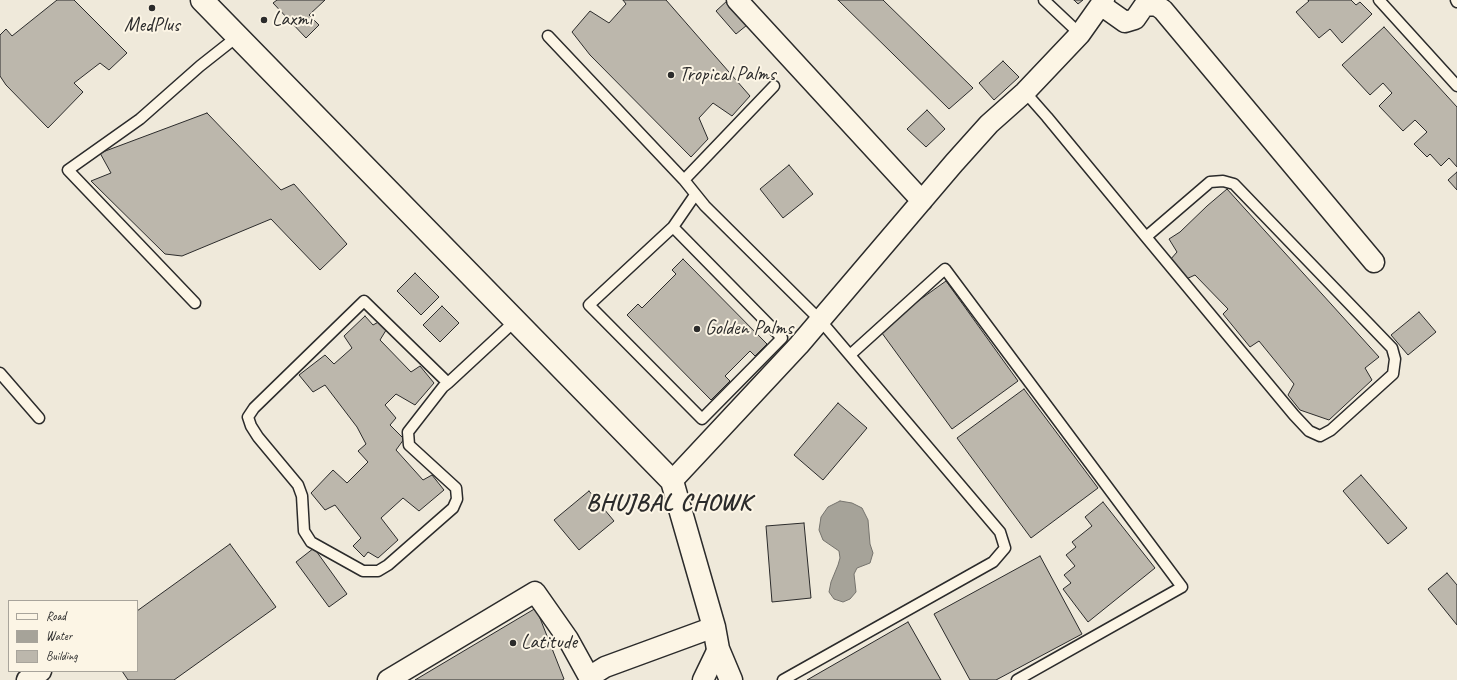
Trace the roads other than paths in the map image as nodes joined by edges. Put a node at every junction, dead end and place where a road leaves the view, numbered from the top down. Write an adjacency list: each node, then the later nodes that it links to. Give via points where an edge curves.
1 (202, 0): 7 (street)
2 (737, 0): 14 (street)
3 (1044, 0): 6 (lane)
4 (1379, 0): 10 (lane)
5 (1102, 3): 6 (street); 17 (street, via 1125,22 1135,19 1144,6 1156,5 1164,10)
6 (1080, 34): 11 (street)
7 (238, 36): 18 (lane, via 140,118 68,170); 19 (street)
8 (548, 36): 12 (lane)
9 (774, 86): 12 (lane)
10 (1457, 86)
11 (1025, 92): 14 (street, via 989,124); 16 (lane)
12 (684, 180): 13 (lane)
13 (695, 195): 15 (lane); 20 (lane)
14 (922, 201): 20 (street)
15 (673, 227): 15 (lane, via 589,305 702,419 782,338)
16 (1146, 238): 16 (lane, via 1309,431 1320,436 1330,430 1393,374 1395,359 1392,348 1234,184 1210,182)
17 (1374, 262)
18 (195, 303)
19 (515, 320): 23 (lane); 25 (street)
20 (820, 320): 21 (lane); 25 (street)
21 (850, 355): 34 (lane, via 1000,532 1005,548 993,562); 35 (lane, via 945,269 1182,587)
22 (0, 373): 24 (lane)
23 (448, 383): 23 (lane, via 408,432 409,446 456,488 457,499 453,508 388,566 378,571 363,571 311,542 304,531 302,496 298,486 251,426 248,417 254,408 364,301)
24 (39, 418)
25 (672, 481): 26 (street)
26 (714, 627): 27 (street); 29 (street, via 605,667)
27 (718, 649): 32 (street); 33 (street)
28 (39, 672): 30 (street)
29 (588, 678): 31 (street, via 568,639 535,592)
30 (27, 680)
31 (388, 680)
32 (703, 680)
33 (731, 680)
34 (783, 680)
35 (1017, 680)

